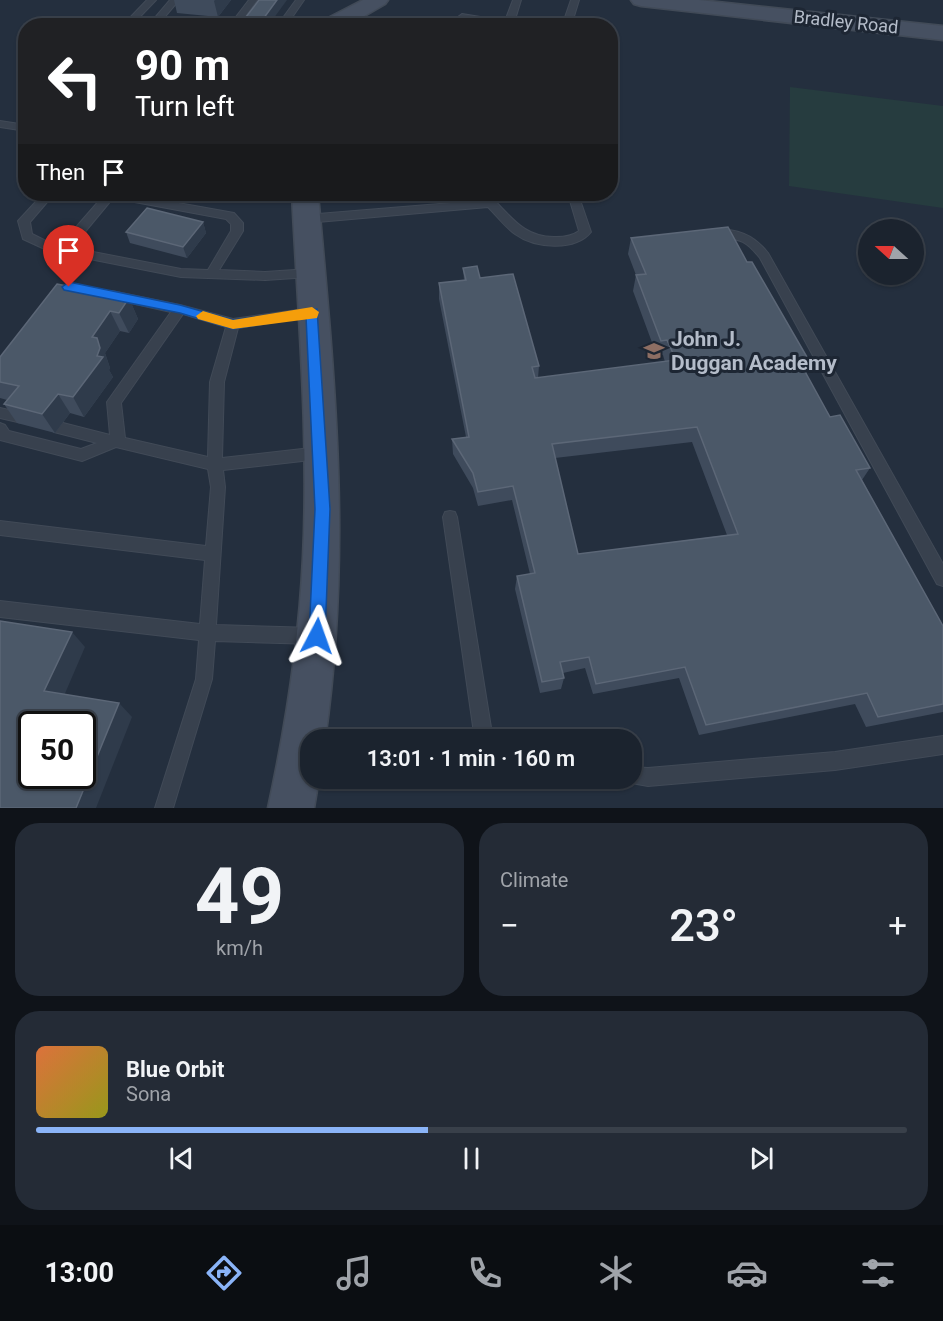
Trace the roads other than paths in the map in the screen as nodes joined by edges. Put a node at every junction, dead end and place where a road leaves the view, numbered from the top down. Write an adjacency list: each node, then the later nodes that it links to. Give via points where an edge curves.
1 (153, 0): 15 (lane)
2 (175, 0): 16 (lane)
3 (345, 0): 19 (main road)
4 (378, 0): 20 (main road)
5 (517, 0): 22 (lane)
6 (574, 0): 23 (lane)
7 (641, 0): 24 (main road, Bradley Road)
8 (286, 1): 9 (lane)
9 (299, 1): 13 (lane)
10 (250, 3): 11 (lane); 17 (lane)
11 (263, 9)
12 (279, 11): 13 (lane)
13 (291, 12): 18 (lane)
14 (462, 17): 21 (lane)
15 (134, 18)
16 (159, 18)
17 (239, 18)
18 (286, 18)
19 (338, 18)
20 (346, 18)
21 (468, 18)
22 (511, 18)
23 (568, 18)
24 (943, 33)
25 (0, 124): 26 (lane)
26 (18, 126)
27 (42, 201): 37 (lane, via 24,220 27,237 60,249 180,273)
28 (105, 201): 35 (lane)
29 (149, 201): 37 (lane, via 230,216 237,223 237,231)
30 (424, 201): 33 (lane)
31 (497, 201): 32 (lane, via 519,233 539,243 578,239 585,232)
32 (575, 201)
33 (306, 206): 36 (main road)
34 (698, 235): 52 (lane, via 731,231 756,245)
35 (75, 236)
36 (310, 273): 37 (lane); 40 (main road)
37 (211, 274)
38 (102, 293): 39 (lane)
39 (180, 309): 41 (lane); 46 (lane, via 114,402)
40 (312, 312): 41 (lane); 47 (main road)
41 (233, 324): 48 (lane, via 217,382)
42 (0, 413): 43 (lane)
43 (21, 418)
44 (59, 428): 46 (lane)
45 (0, 429): 46 (lane, via 4,436 82,454)
46 (118, 440): 48 (lane)
47 (320, 453): 48 (lane); 55 (main road, via 322,556)
48 (215, 465): 51 (lane, via 218,487)
49 (450, 517): 57 (lane)
50 (0, 528): 51 (lane)
51 (213, 554): 54 (lane)
52 (943, 579)
53 (0, 609): 54 (lane)
54 (208, 633): 55 (lane); 61 (lane, via 204,679)
55 (317, 636): 56 (main road)
56 (308, 729)
57 (482, 729)
58 (943, 745): 60 (lane, via 835,761)
59 (300, 772): 62 (main road)
60 (642, 777)
61 (164, 808)
62 (291, 808)

